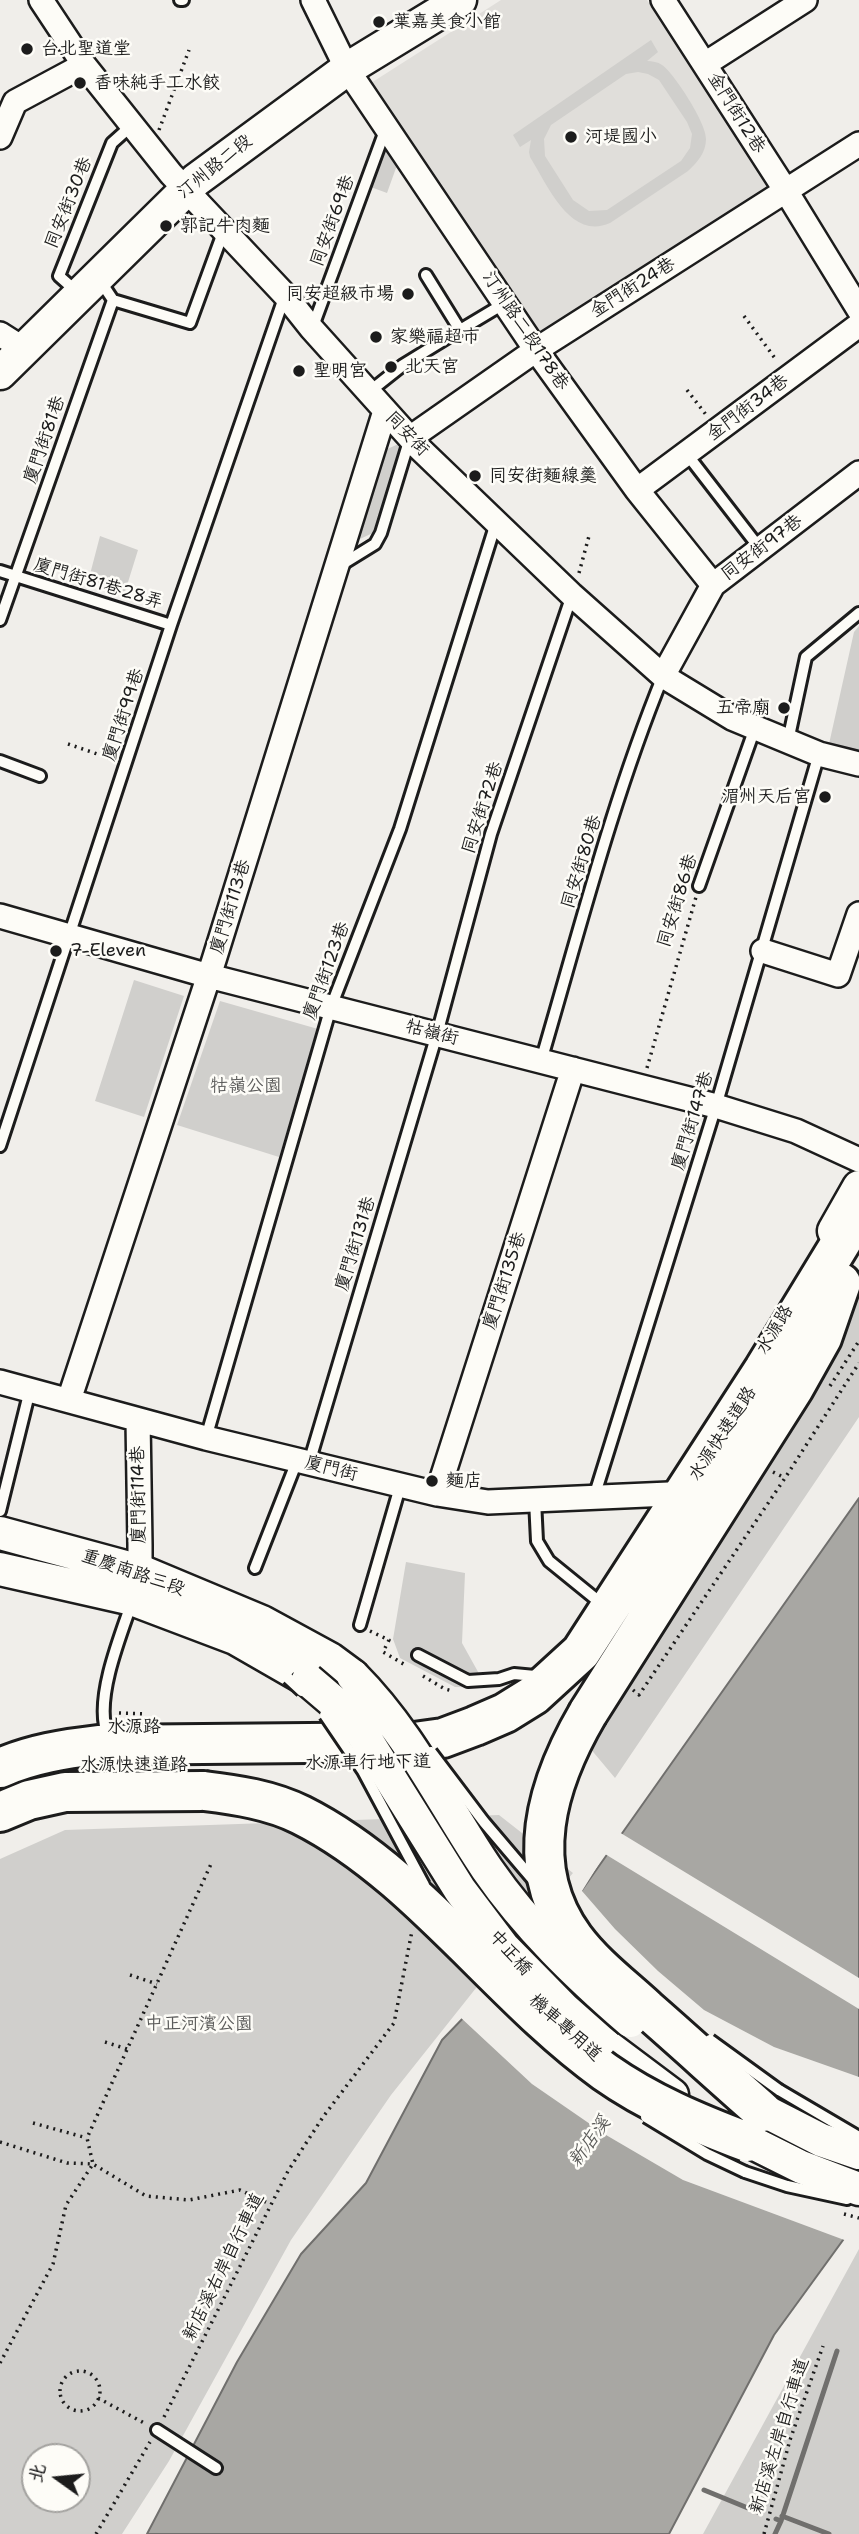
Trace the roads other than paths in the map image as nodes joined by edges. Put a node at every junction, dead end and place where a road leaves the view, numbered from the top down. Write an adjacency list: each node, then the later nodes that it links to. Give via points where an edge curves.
1 (41, 0): 8 (street, 同安街)
2 (313, 0): 9 (street, 汀州路二段178巷)
3 (460, 0): 9 (main road, 汀州路二段)
4 (663, 0): 7 (street)
5 (805, 0): 6 (street, 金門街12巷)
6 (780, 7): 7 (street, 金門街12巷)
7 (705, 64): 16 (street, 金門街12巷)
8 (84, 65): 10 (street); 12 (street, 同安街)
9 (347, 69): 11 (street, 汀州路二段178巷); 15 (main road, 汀州路二段)
10 (8, 102): 13 (street)
11 (387, 125): 21 (street, 汀州路二段178巷); 24 (lane, 同安街69巷)
12 (131, 126): 15 (street, 同安街); 19 (lane, 同安街30巷, via 112,143 59,276)
13 (0, 137)
14 (859, 144): 16 (street, 金門街24巷)
15 (185, 190): 17 (street, 同安街); 19 (main road, 汀州路二段)
16 (786, 191): 22 (street, 金門街12巷); 27 (street, 金門街24巷)
17 (224, 228): 19 (lane, via 190,323); 20 (street, 同安街)
18 (426, 275): 25 (lane)
19 (96, 290): 26 (main road, 汀州路二段); 39 (lane, 廈門街81巷)
20 (285, 295): 24 (street, 同安街); 44 (lane, 廈門街99巷)
21 (505, 303): 25 (lane); 27 (street, 汀州路二段178巷)
22 (859, 310)
23 (859, 325): 32 (street, 金門街34巷)
24 (312, 329): 29 (street, 同安街)
25 (460, 330): 29 (lane, via 403,365)
26 (11, 341): 28 (main road, 汀州路二段)
27 (536, 350): 31 (street, 金門街24巷); 34 (street, 汀州路二段178巷)
28 (0, 373)
29 (369, 393): 30 (street, 同安街)
30 (385, 411): 31 (street, 同安街); 37 (street, 廈門街113巷)
31 (410, 438): 35 (street, 同安街); 37 (lane, via 375,544)
32 (686, 453): 34 (street, 金門街34巷); 36 (lane)
33 (859, 473): 36 (street, 同安街97巷)
34 (637, 490): 40 (street, 汀州路二段178巷)
35 (497, 521): 41 (street, 同安街); 58 (lane, 廈門街123巷, via 400,829)
36 (761, 550): 40 (street, 同安街97巷)
37 (335, 568): 57 (street, 廈門街113巷)
38 (0, 571): 39 (lane, 廈門街81巷28弄)
39 (15, 576): 43 (lane, 廈門街81巷); 44 (lane, 廈門街81巷28弄)
40 (713, 585): 45 (street, 同安街97巷)
41 (572, 595): 45 (street, 同安街); 59 (lane, 同安街72巷, via 491,834)
42 (859, 612): 47 (lane, via 806,657)
43 (0, 620)
44 (171, 625): 55 (lane, 廈門街99巷)
45 (663, 676): 46 (street, 同安街); 60 (lane, 同安街80巷, via 613,818)
46 (755, 728): 47 (street, 同安街); 52 (lane, 同安街86巷)
47 (788, 741): 48 (street, 同安街)
48 (819, 754): 50 (street, 同安街); 56 (lane, 廈門街147巷)
49 (0, 761): 51 (lane)
50 (859, 764)
51 (40, 776)
52 (699, 887)
53 (859, 914): 56 (street, via 838,975)
54 (0, 916): 55 (street, 牯嶺街)
55 (68, 937): 57 (street, 牯嶺街); 63 (lane, 廈門街99巷)
56 (763, 951): 62 (lane, 廈門街147巷)
57 (209, 976): 58 (street, 牯嶺街); 71 (street, 廈門街113巷)
58 (331, 1007): 59 (street, 牯嶺街); 73 (lane, 廈門街123巷)
59 (437, 1034): 60 (street, 牯嶺街); 74 (lane, 廈門街131巷)
60 (541, 1061): 61 (street, 牯嶺街)
61 (573, 1069): 62 (street, 牯嶺街); 76 (street, 廈門街135巷)
62 (716, 1106): 64 (street, 牯嶺街, via 796,1131); 78 (lane, 廈門街147巷)
63 (0, 1146)
64 (859, 1160)
65 (859, 1187): 77 (main road, 水源路, via 755,1364)
66 (859, 1213): 89 (highway, 水源快速道路)
67 (859, 1244): 68 (highway, 水源快速道路)
68 (841, 1283): 89 (highway, 水源快速道路); 103 (highway, bridge, via 822,1338 794,1388 571,1742 552,1789 544,1846 551,1894 576,1940)
69 (0, 1382): 70 (street, 廈門街)
70 (30, 1390): 71 (street, 廈門街); 80 (lane)
71 (69, 1400): 72 (street, 廈門街)
72 (138, 1420): 73 (street, 廈門街); 84 (street, 廈門街114巷)
73 (206, 1438): 74 (street, 廈門街)
74 (303, 1462): 75 (street, 廈門街); 82 (lane, 廈門街131巷)
75 (400, 1487): 76 (street, 廈門街); 87 (lane)
76 (437, 1494): 79 (street, 廈門街, via 488,1502)
77 (669, 1494): 78 (street, 廈門街); 85 (main road, 水源路)
78 (594, 1497): 79 (street, 廈門街)
79 (535, 1500): 85 (lane, via 537,1541 543,1551)
80 (0, 1511)
81 (0, 1533): 84 (main road, 重慶南路三段)
82 (255, 1567)
83 (0, 1569): 84 (main road, 重慶南路三段)
84 (136, 1585): 86 (main road, 重慶南路三段); 88 (main road, 重慶南路三段); 93 (lane, via 109,1678 103,1713)
85 (597, 1600): 89 (main road, 水源路)
86 (262, 1622): 91 (main road, 中正橋)
87 (360, 1625)
88 (234, 1638): 91 (main road, 中正橋)
89 (583, 1654): 92 (main road, 水源車行地下道); 94 (highway, 水源車行地下道, via 534,1695 443,1738)
90 (418, 1655): 92 (lane, via 468,1681 514,1674)
91 (328, 1674): 99 (lane, bridge, via 409,1724 492,1832); 101 (lane, 機車專用道, bridge, via 329,1719 447,1924 511,2003); 103 (main road, 中正橋, bridge, via 377,1700 502,1890 531,1925 630,2021 710,2081); 103 (main road, 中正橋, bridge, via 335,1703 362,1733 460,1890 503,1947 600,2041 688,2107)
92 (535, 1676): 94 (main road, 水源車行地下道, via 454,1717)
93 (106, 1726): 94 (main road, 水源路); 95 (main road, 水源路, via 61,1731)
94 (272, 1745): 96 (highway, 水源快速道路, via 98,1745 22,1758); 97 (highway, 水源快速道路, via 53,1768)
95 (0, 1749)
96 (0, 1768)
97 (0, 1792)
98 (0, 1811): 103 (highway, bridge, via 65,1792 204,1791 249,1797 300,1814 352,1846 401,1886 604,2071 690,2120)
99 (585, 1933)
100 (705, 2036): 104 (lane, bridge, via 779,2090)
101 (610, 2090)
102 (639, 2112): 107 (lane, bridge, via 745,2172)
103 (755, 2127): 105 (main road, 中正橋); 106 (main road, 中正橋, via 801,2167)
104 (859, 2137)
105 (859, 2153)
106 (859, 2189)
107 (859, 2201)
108 (157, 2430): 109 (lane)
109 (216, 2468)

